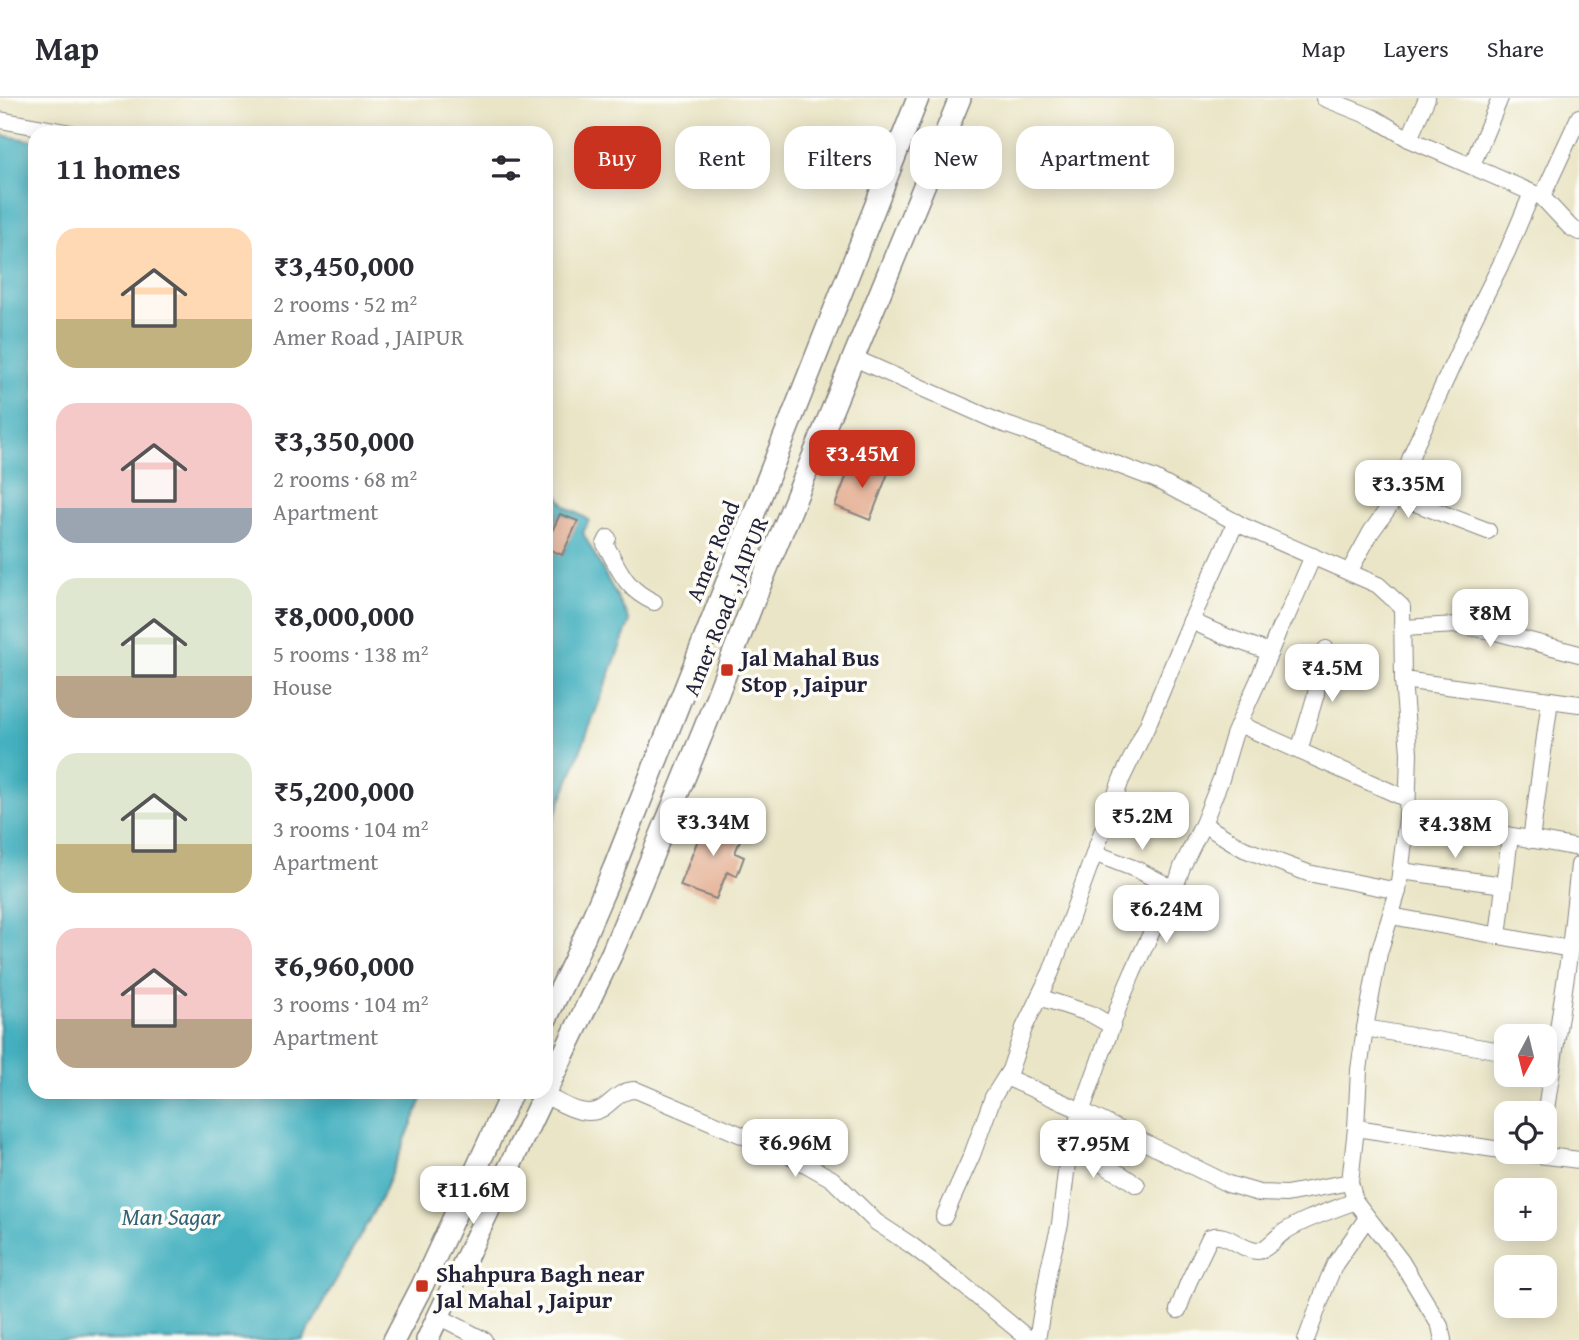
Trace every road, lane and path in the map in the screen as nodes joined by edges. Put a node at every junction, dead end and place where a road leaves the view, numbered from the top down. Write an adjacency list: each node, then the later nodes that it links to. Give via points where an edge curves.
1 (918, 98): 8 (main road, Amer Road)
2 (960, 98): 11 (main road, Amer Road , JAIPUR)
3 (1324, 98): 12 (street, via 1374,118)
4 (1427, 98): 12 (street)
5 (1500, 98): 13 (street)
6 (1579, 117): 15 (street)
7 (0, 120): 9 (street)
8 (908, 123): 10 (main road); 34 (main road, Amer Road)
9 (33, 126)
10 (915, 126)
11 (948, 126)
12 (1409, 139): 13 (street)
13 (1472, 166): 15 (street)
14 (922, 189): 17 (main road, Amer Road , JAIPUR)
15 (1537, 195): 16 (street); 18 (street, via 1474,318)
16 (1579, 232)
17 (854, 358): 19 (street, via 1001,423 1155,479); 36 (main road, Amer Road , JAIPUR)
18 (1397, 496): 20 (street); 23 (street)
19 (1236, 522): 22 (street); 25 (street)
20 (1488, 531)
21 (608, 538): 24 (street, via 606,544 627,584)
22 (1313, 556): 23 (street); 28 (street)
23 (1349, 572): 26 (street, via 1378,585 1402,607)
24 (654, 602)
25 (1191, 621): 28 (street); 43 (street)
26 (1403, 628): 29 (street, via 1457,625); 30 (street)
27 (1326, 649): 35 (street)
28 (1270, 652): 33 (street)
29 (1579, 654)
30 (1403, 680): 31 (street); 37 (street, via 1409,754)
31 (1550, 701): 32 (street); 41 (street)
32 (1579, 705)
33 (1239, 724): 35 (street); 39 (street)
34 (665, 739): 36 (main road); 55 (main road, Amer Road, via 592,922)
35 (1300, 751): 37 (street)
36 (695, 752): 60 (main road, Amer Road , JAIPUR, via 612,953)
37 (1407, 799): 38 (street)
38 (1407, 817): 40 (street); 45 (street)
39 (1203, 824): 47 (street); 49 (street, via 1244,849 1308,873)
40 (1510, 836): 41 (street); 46 (street)
41 (1531, 840): 42 (street)
42 (1579, 848)
43 (1094, 853): 47 (street); 54 (street)
44 (1579, 865): 48 (street)
45 (1401, 871): 46 (street); 49 (street)
46 (1504, 885): 52 (street)
47 (1172, 888): 57 (street)
48 (1578, 890): 50 (street)
49 (1398, 891): 51 (street)
50 (1577, 907): 53 (street)
51 (1391, 916): 52 (street); 58 (street)
52 (1498, 936): 53 (street)
53 (1570, 949): 56 (street)
54 (1039, 997): 57 (street); 61 (street)
55 (553, 1004)
56 (1556, 1024)
57 (1112, 1026): 65 (street)
58 (1365, 1028): 59 (street); 66 (street)
59 (1494, 1050)
60 (553, 1076)
61 (1006, 1077): 65 (street); 74 (street, via 993,1097)
62 (553, 1097): 81 (street, via 580,1112 592,1112 620,1093 636,1090 793,1157 832,1179 876,1222)
63 (509, 1099): 78 (main road)
64 (542, 1099): 77 (main road, Amer Road , JAIPUR)
65 (1082, 1111): 67 (street); 71 (street, via 1228,1184 1259,1193 1286,1194)
66 (1356, 1128): 68 (street); 71 (street)
67 (1071, 1143): 72 (street); 82 (street)
68 (1494, 1149)
69 (1557, 1156): 70 (street)
70 (1579, 1160)
71 (1350, 1182): 73 (street)
72 (1137, 1185)
73 (1355, 1201): 75 (street); 76 (street, via 1299,1223 1262,1250 1221,1236 1210,1237)
74 (944, 1217)
75 (1367, 1218): 83 (street, via 1335,1265); 84 (street, via 1406,1270 1440,1326)
76 (1178, 1310)
77 (438, 1316): 79 (main road, Amer Road , JAIPUR); 80 (street)
78 (394, 1340)
79 (427, 1340)
80 (484, 1340)
81 (1030, 1340)
82 (1037, 1340)
83 (1306, 1340)
84 (1443, 1340)

